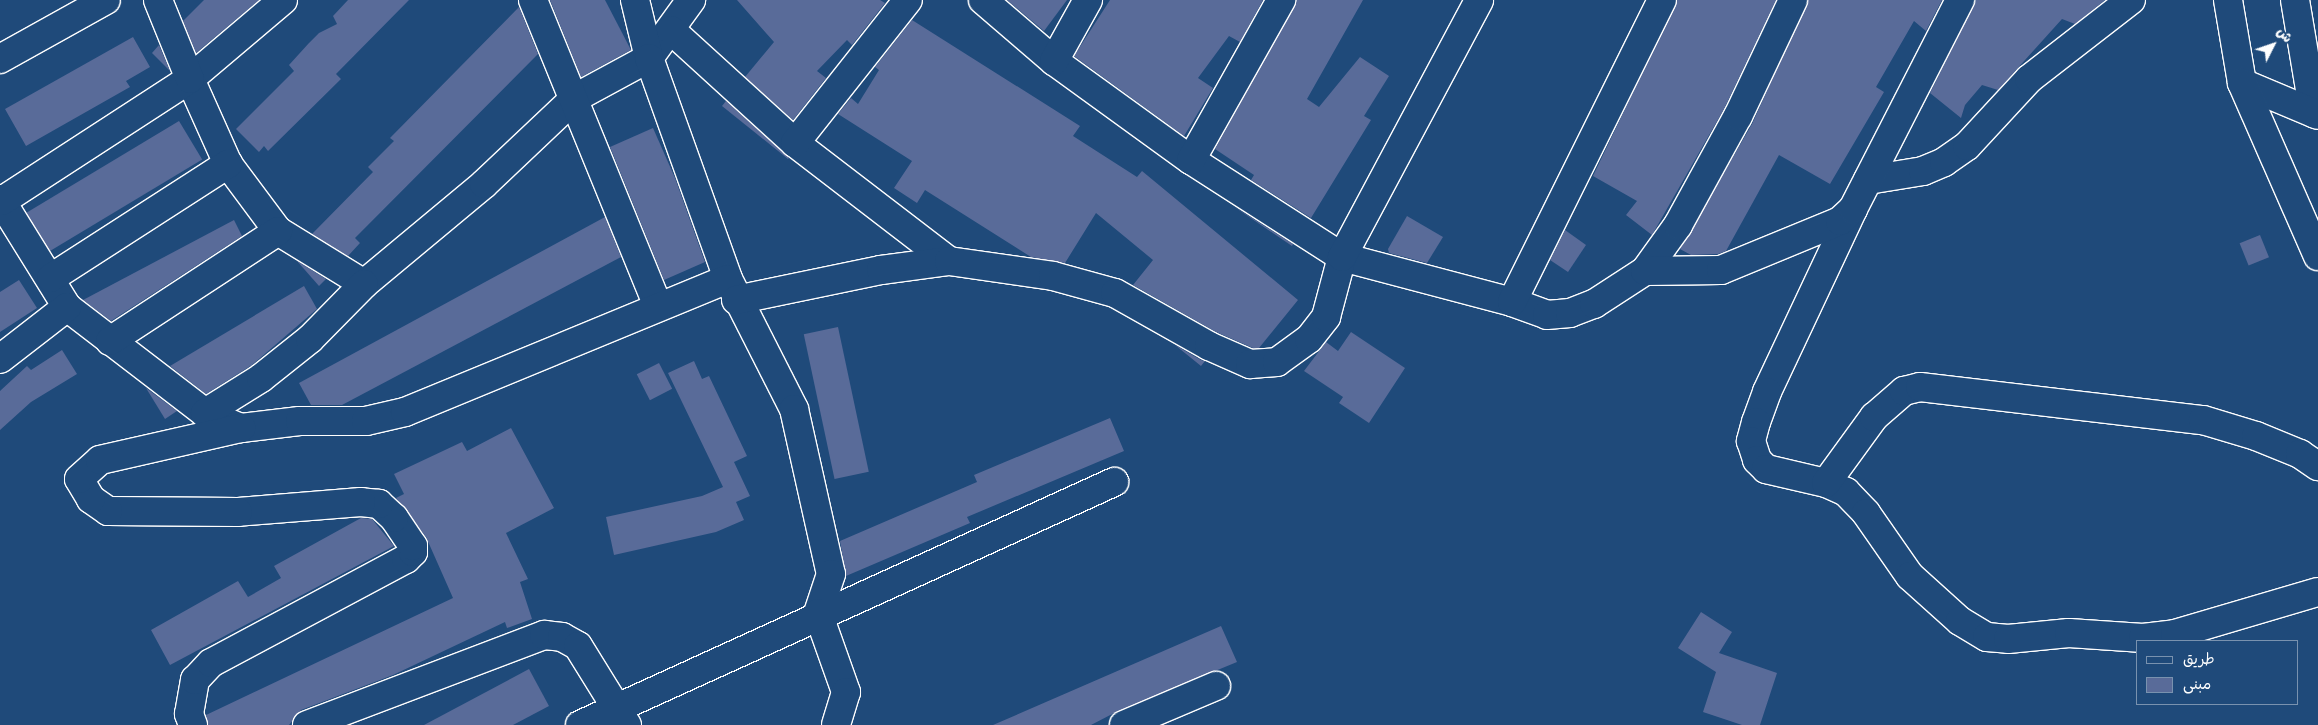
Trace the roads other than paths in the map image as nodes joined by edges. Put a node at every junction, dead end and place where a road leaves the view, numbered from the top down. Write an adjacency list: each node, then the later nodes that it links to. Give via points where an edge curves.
1 (106, 0): 20 (street)
2 (158, 0): 22 (street)
3 (283, 0): 22 (street)
4 (534, 0): 24 (street)
5 (635, 0): 19 (street)
6 (691, 0): 18 (street)
7 (908, 0): 26 (street)
8 (983, 0): 21 (street)
9 (1088, 0): 21 (street)
10 (1281, 0): 27 (street)
11 (1480, 0): 35 (street)
12 (1662, 0): 41 (street)
13 (1793, 0): 37 (street, via 1738,116 1678,225)
14 (1960, 0): 29 (street)
15 (2131, 0): 29 (street, via 2029,79 1966,146 1944,162 1923,171)
16 (2228, 0): 23 (street)
17 (2295, 0): 25 (street)
18 (671, 30): 19 (street); 26 (street)
19 (649, 58): 24 (street); 40 (street)
20 (0, 59)
21 (1054, 60): 27 (street)
22 (190, 79): 28 (street); 30 (street)
23 (2242, 83): 25 (street); 34 (street)
24 (575, 98): 39 (street, via 484,184); 42 (street)
25 (2316, 114)
26 (795, 143): 36 (street)
27 (1191, 160): 35 (street)
28 (228, 164): 33 (street); 38 (street)
29 (1868, 180): 31 (street)
30 (1, 200): 32 (street)
31 (1853, 209): 37 (street, via 1840,221 1721,270); 50 (street, via 1766,392 1751,441 1757,460 1766,470)
32 (8, 232): 38 (street)
33 (278, 232): 39 (street); 44 (street)
34 (2318, 256)
35 (1342, 257): 36 (street, via 1326,317 1293,353 1261,366 1209,346 1116,293 1053,276); 41 (street)
36 (949, 261): 40 (street)
37 (1645, 271): 41 (street, via 1594,304 1570,313 1547,315)
38 (51, 278): 43 (street)
39 (364, 284): 46 (street, via 310,339 261,378)
40 (732, 289): 42 (street); 52 (street, via 794,409 831,574)
41 (1512, 302)
42 (658, 306): 47 (street, via 405,412 366,421 300,421)
43 (67, 307): 44 (street); 45 (street)
44 (110, 341): 46 (street)
45 (0, 359)
46 (205, 414): 47 (street)
47 (241, 428): 55 (street, via 100,460 79,480 91,499 108,510 238,512 361,502 379,504 394,518 413,552 406,559 211,663 195,680 189,714)
48 (2318, 466): 50 (street, via 2300,454 2256,436 2203,420 1920,387 1904,391 1874,417)
49 (1114, 482): 52 (street)
50 (1826, 483): 51 (street, via 1857,501 1910,576 1960,622 1987,637 2008,639 2069,632 2143,638 2175,634)
51 (2318, 592)
52 (818, 614): 54 (street); 58 (street, via 846,692)
53 (1216, 686): 59 (street)
54 (623, 716): 56 (street, via 578,646 562,637 544,635); 57 (street)
55 (193, 725)
56 (307, 725)
57 (580, 725)
58 (836, 725)
59 (1124, 725)

